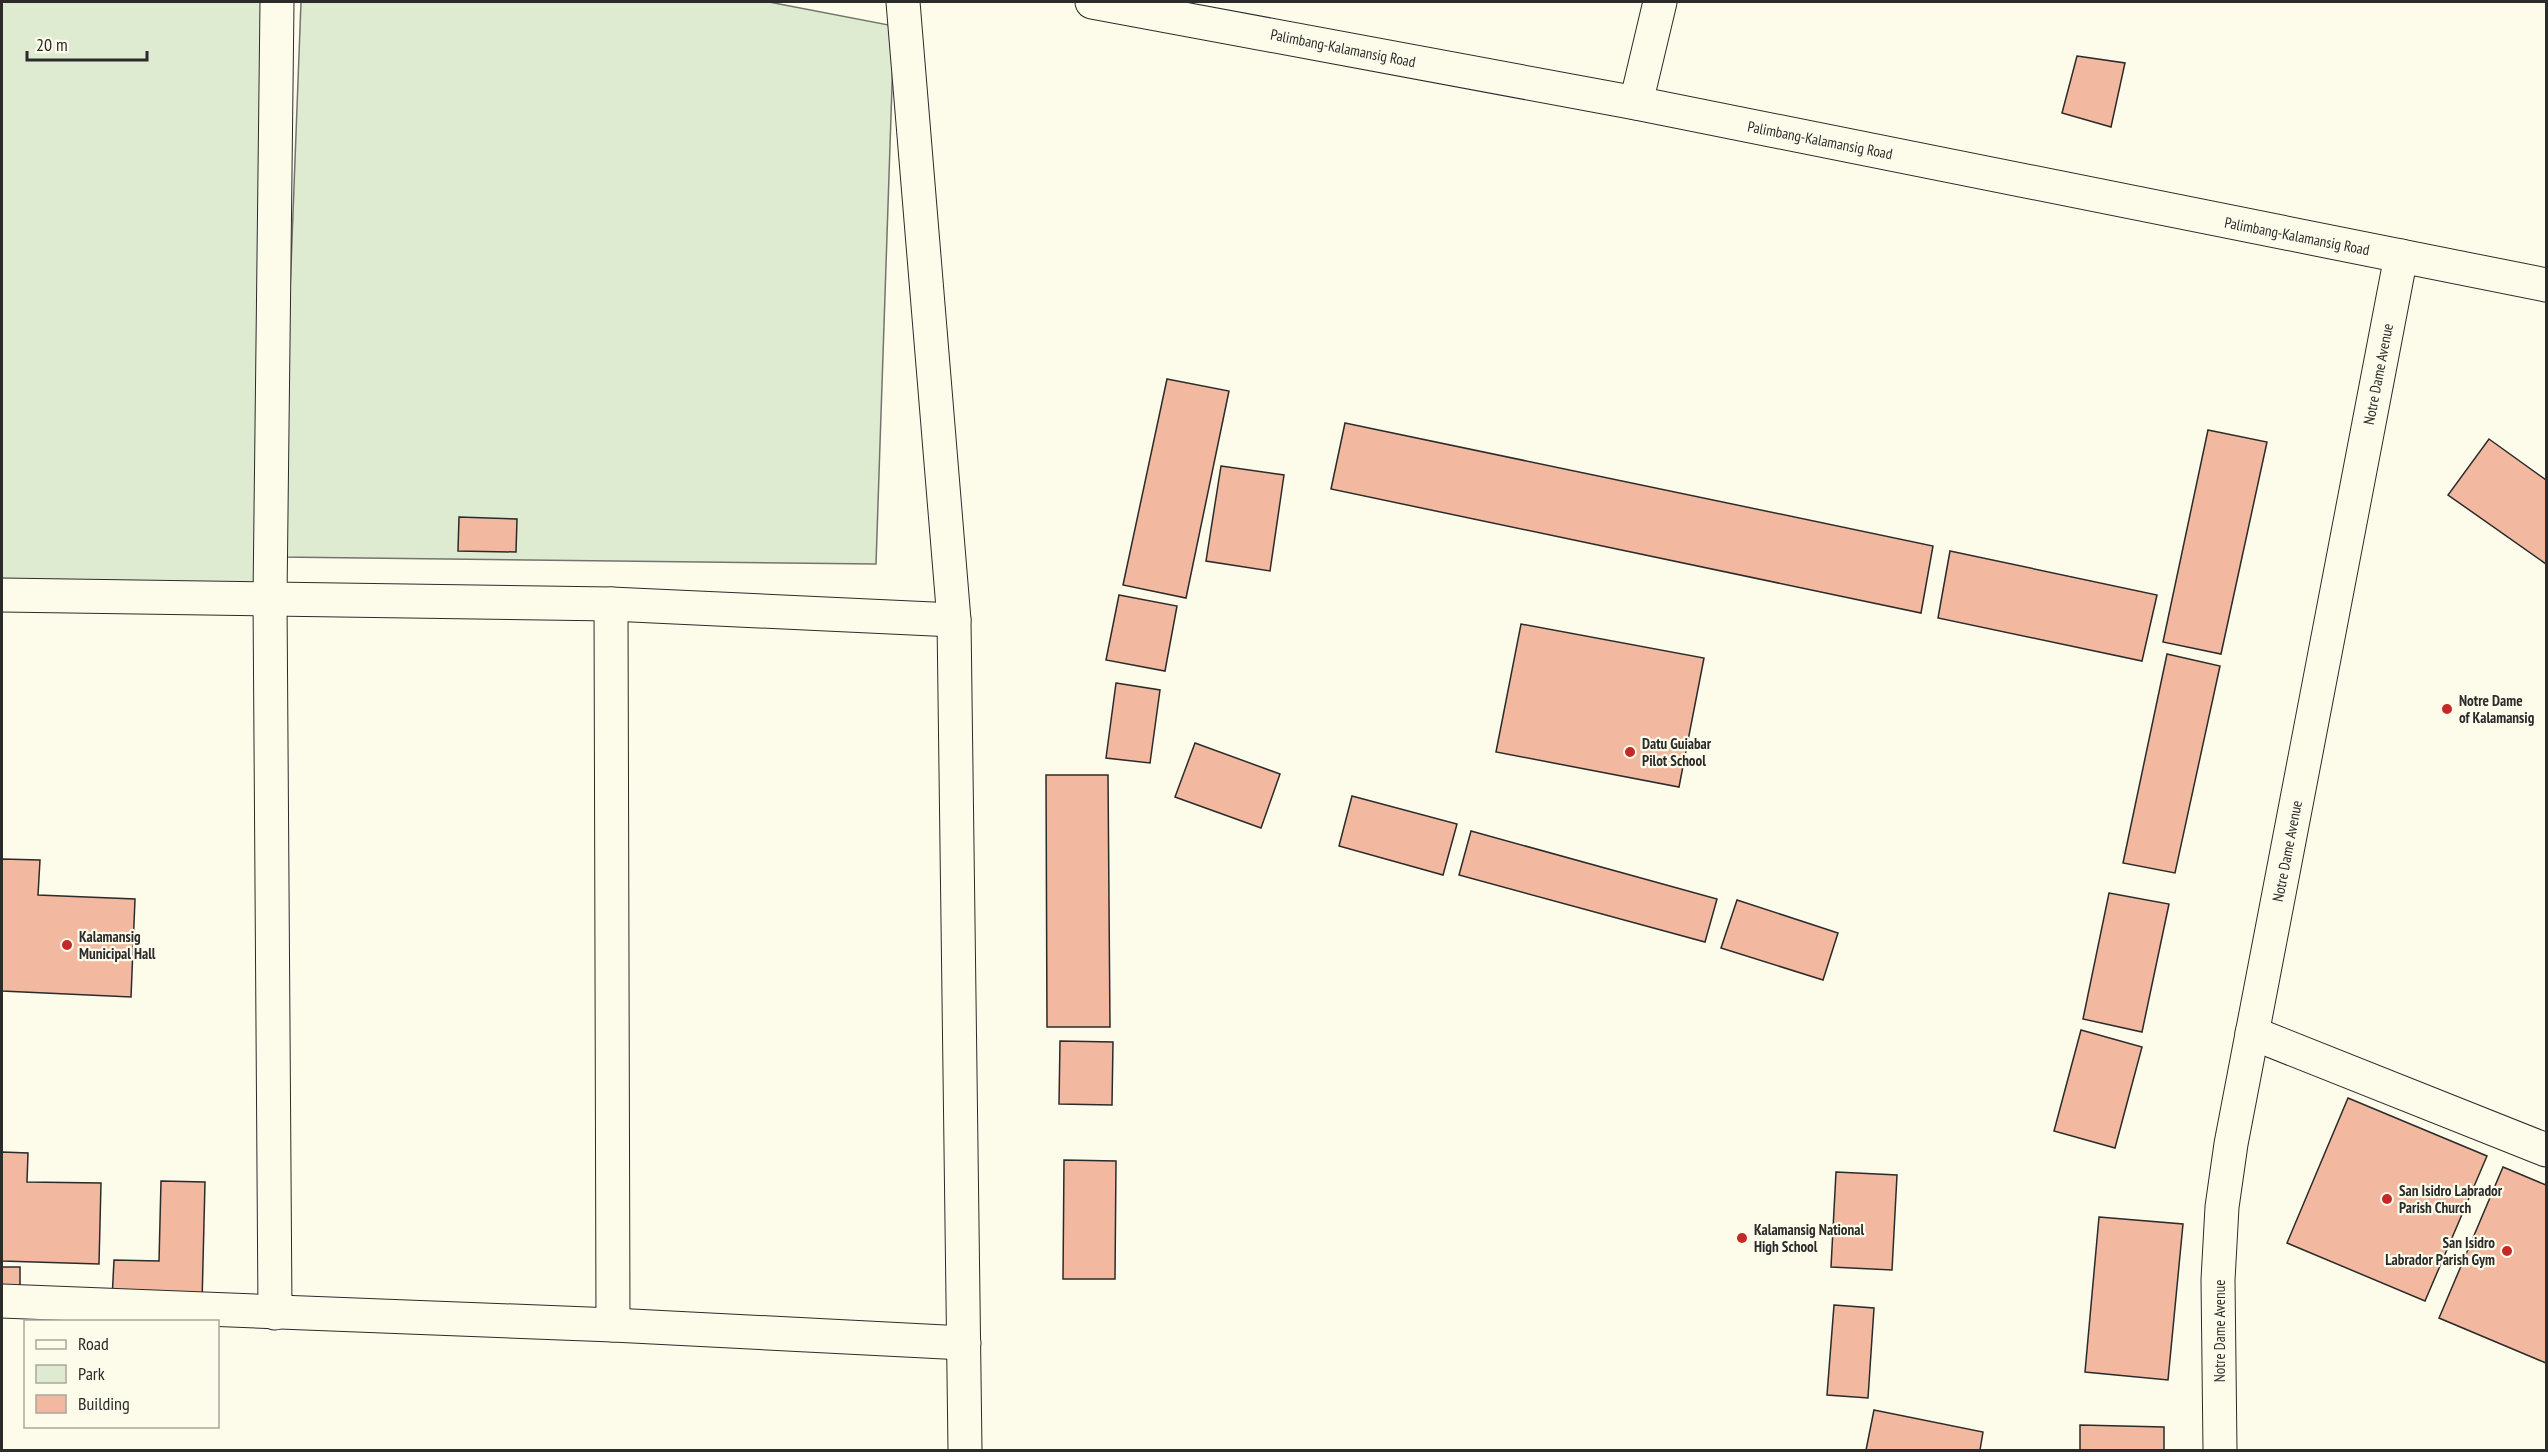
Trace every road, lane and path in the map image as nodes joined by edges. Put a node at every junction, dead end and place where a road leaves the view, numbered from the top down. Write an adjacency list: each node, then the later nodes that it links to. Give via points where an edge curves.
1 (277, 2): 9 (street)
2 (903, 2): 11 (street)
3 (1092, 2): 5 (street, Palimbang-Kalamansig Road)
4 (1660, 2): 5 (street)
5 (1636, 103): 6 (street, Palimbang-Kalamansig Road)
6 (2401, 256): 7 (street, Palimbang-Kalamansig Road); 12 (street, Notre Dame Avenue)
7 (2547, 285)
8 (2, 594): 9 (street)
9 (270, 599): 10 (street); 15 (street)
10 (611, 604): 11 (street); 16 (street)
11 (954, 620): 17 (street)
12 (2252, 1033): 13 (street); 19 (street, Notre Dame Avenue, via 2222,1207 2218,1280)
13 (2547, 1150)
14 (2, 1301): 15 (street)
15 (275, 1313): 16 (street)
16 (613, 1325): 17 (street)
17 (964, 1343): 18 (street)
18 (965, 1450)
19 (2220, 1450)

